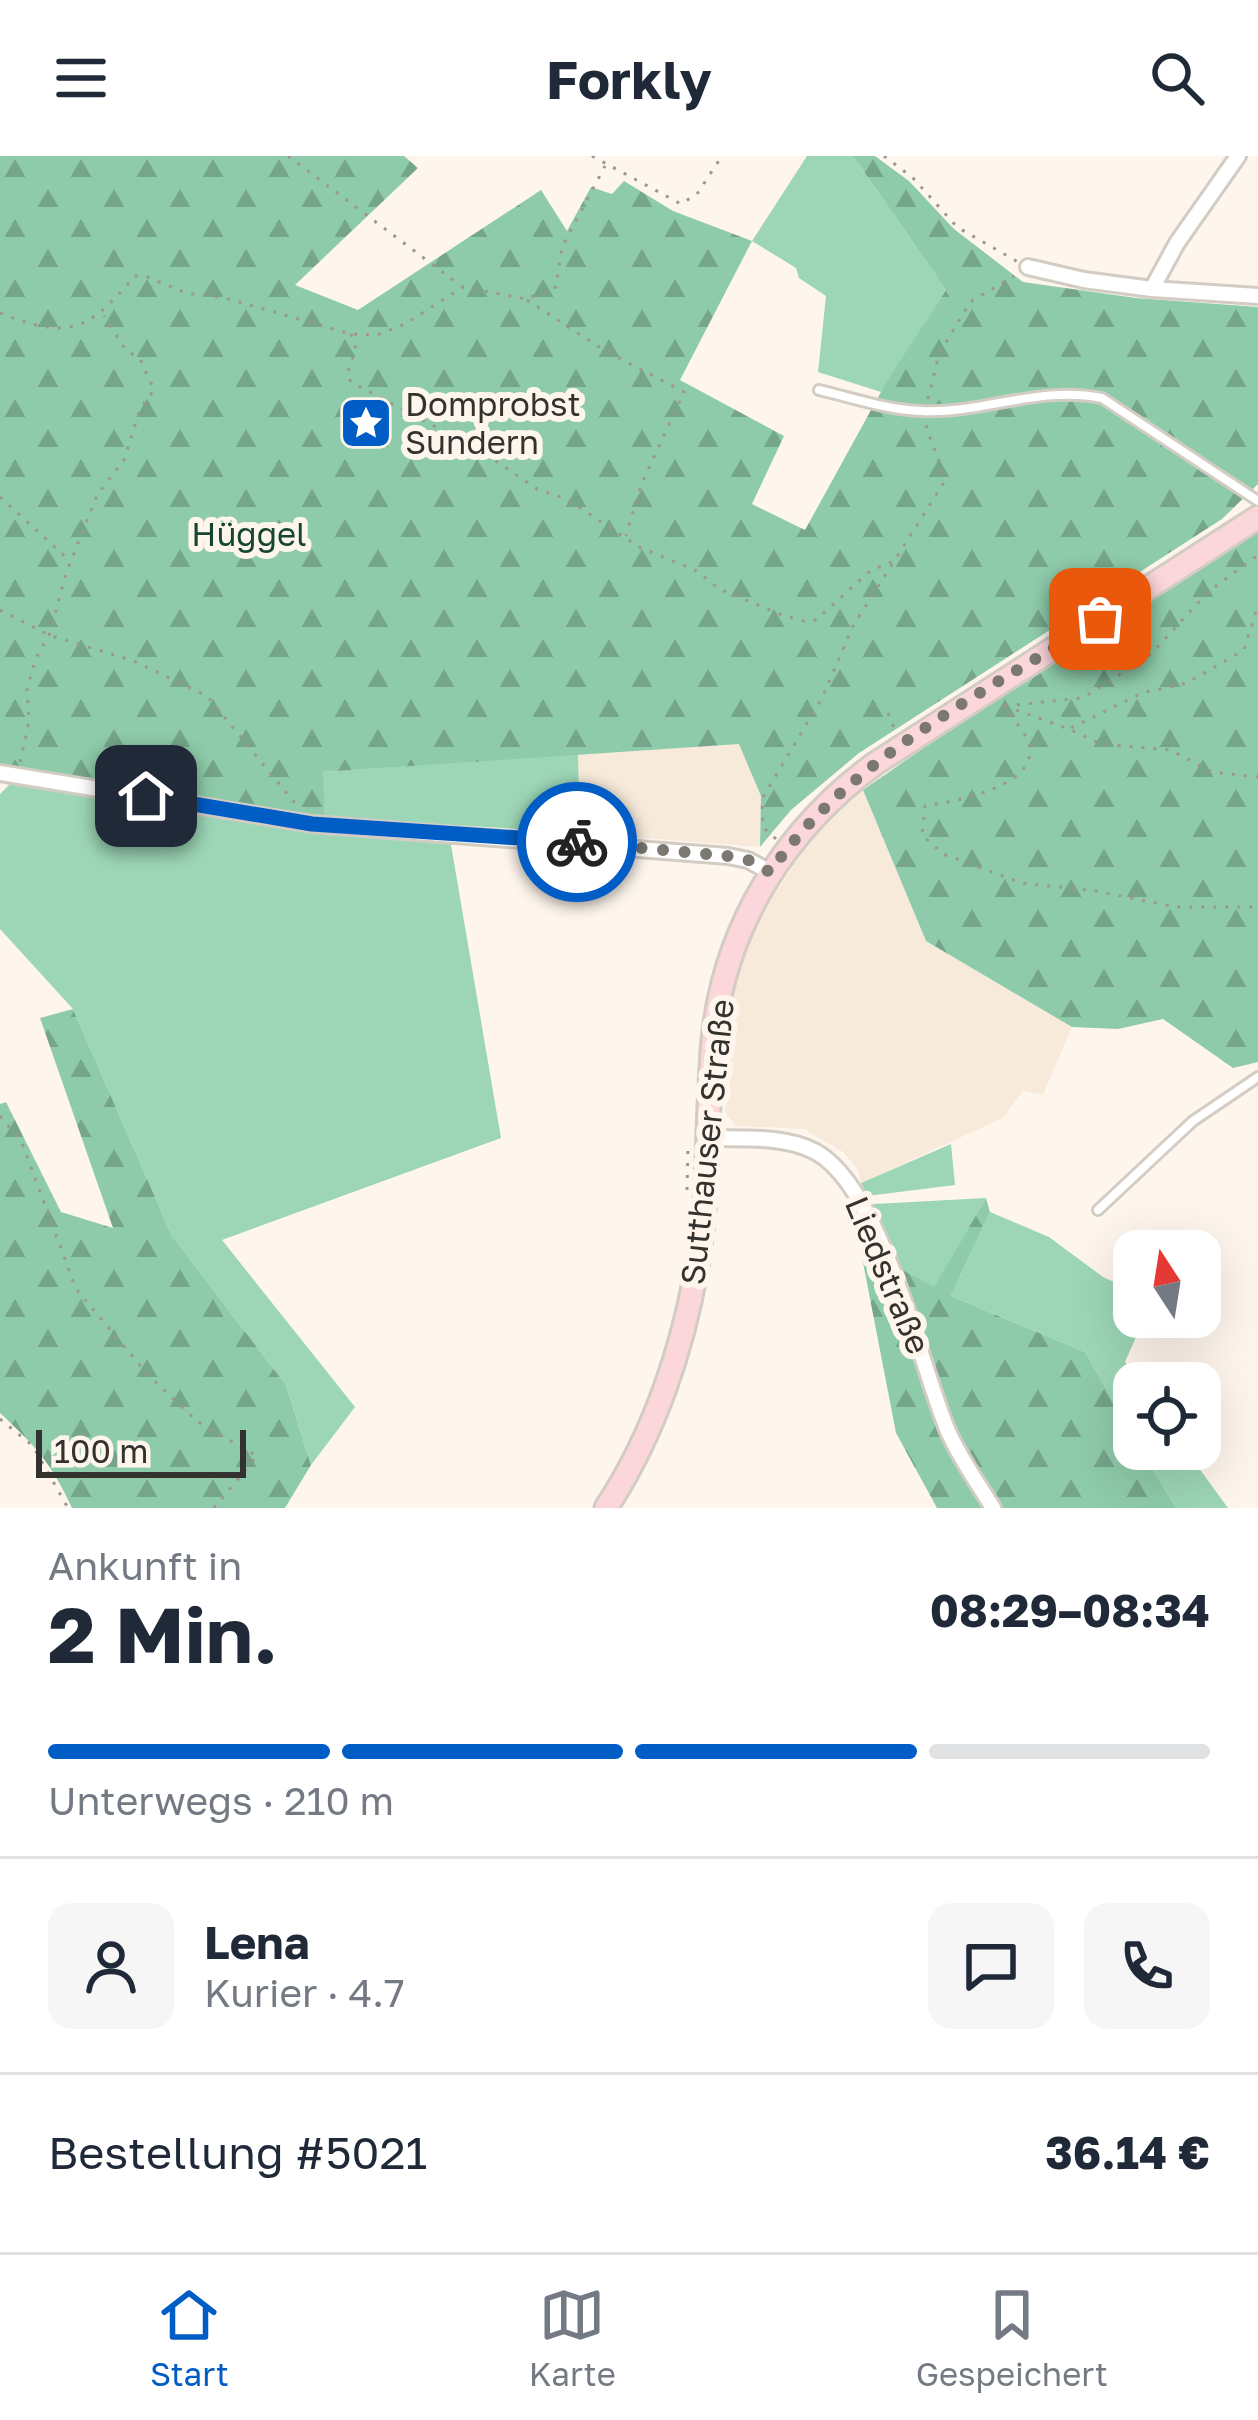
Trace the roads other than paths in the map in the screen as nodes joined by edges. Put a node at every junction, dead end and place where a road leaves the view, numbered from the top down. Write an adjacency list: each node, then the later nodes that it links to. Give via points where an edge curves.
1 (1238, 156): 3 (street)
2 (1028, 267): 3 (street)
3 (1152, 289): 4 (street)
4 (1258, 296)
5 (819, 390): 6 (lane, via 925,412 1043,394 1102,398)
6 (1258, 502)
7 (1258, 517): 9 (street, Sutthauser Straße, via 849,783)
8 (0, 772): 9 (street, via 312,824 728,856)
9 (770, 872): 11 (street, Sutthauser Straße, via 724,977)
10 (1258, 1077): 12 (lane, via 1193,1121)
11 (699, 1138): 13 (street, Sutthauser Straße, via 699,1257 683,1330 654,1416); 14 (street, Liedstraße, via 797,1144 843,1172 894,1273 950,1436)
12 (1098, 1210)
13 (605, 1508)
14 (993, 1508)

